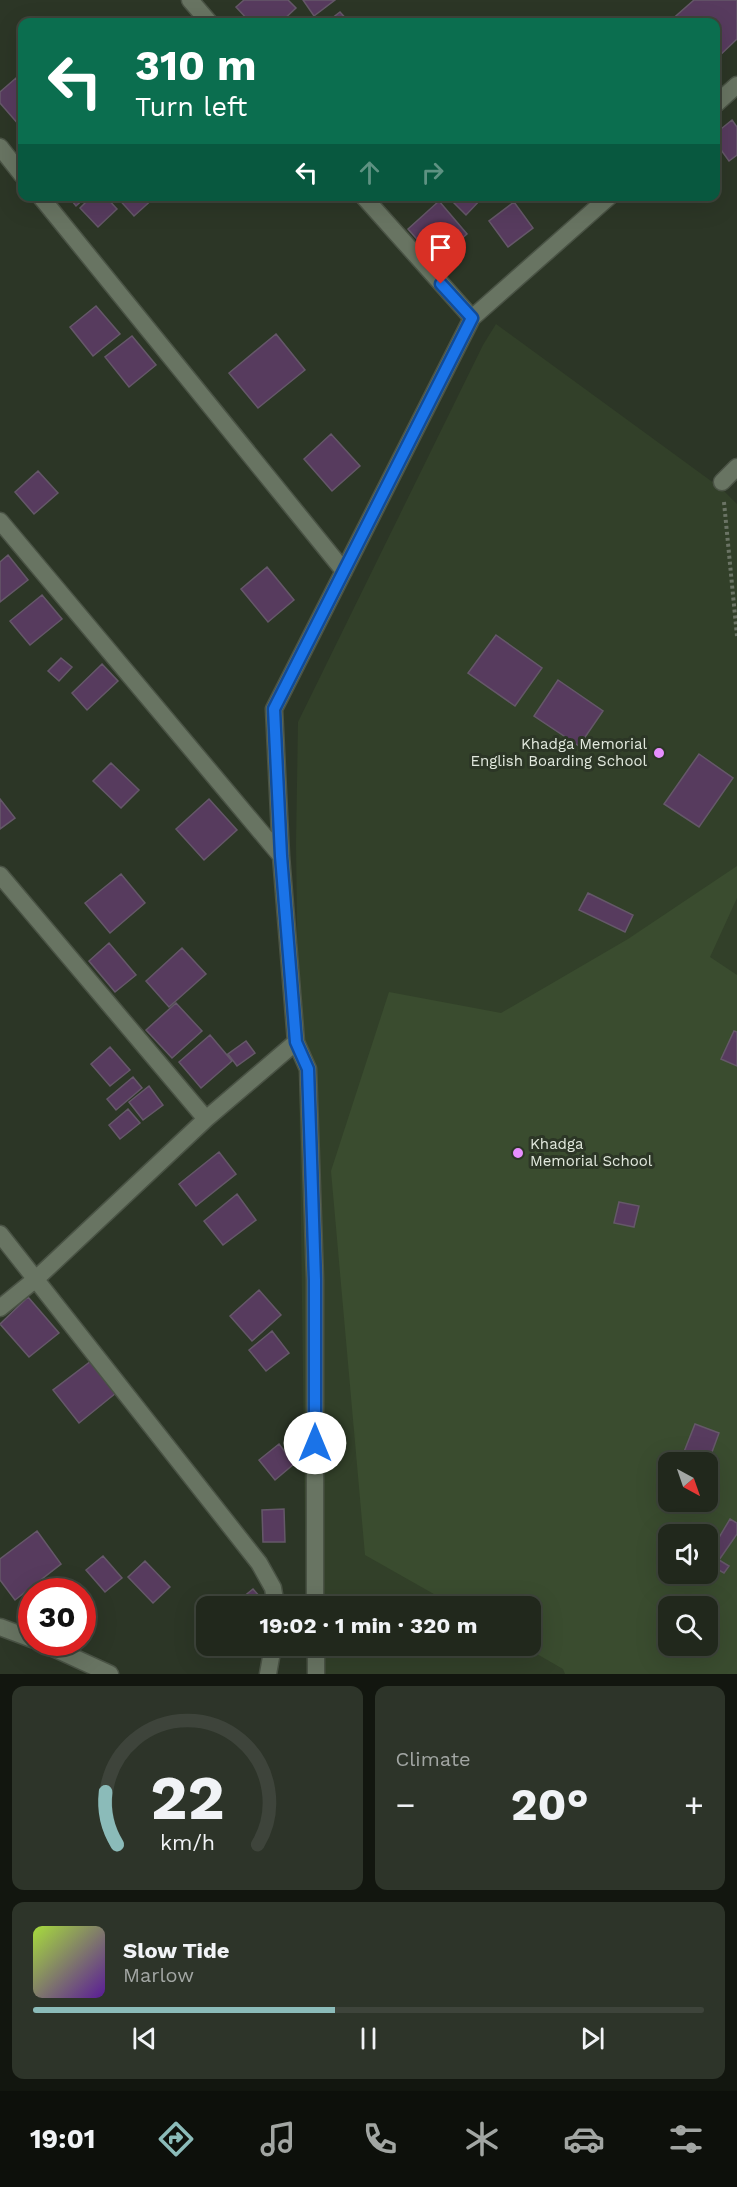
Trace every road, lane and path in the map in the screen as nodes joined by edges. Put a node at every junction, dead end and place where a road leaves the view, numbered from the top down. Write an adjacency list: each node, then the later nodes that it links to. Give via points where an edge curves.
1 (190, 0): 2 (street)
2 (205, 18)
3 (737, 85): 4 (street)
4 (720, 100)
5 (0, 147): 6 (street)
6 (18, 170)
7 (44, 201): 14 (street)
8 (367, 201): 10 (street)
9 (604, 201): 10 (street)
10 (472, 318): 14 (street)
11 (737, 467): 12 (street)
12 (722, 482): 15 (path)
13 (0, 521): 16 (street)
14 (344, 572): 16 (street, via 274,709)
15 (737, 636)
16 (281, 856): 18 (street)
17 (0, 875): 19 (street)
18 (296, 1042): 19 (street); 24 (street, via 308,1069 315,1280)
19 (206, 1119): 21 (street)
20 (0, 1234): 21 (street)
21 (37, 1278): 22 (street); 23 (street, via 259,1563)
22 (0, 1308)
23 (274, 1596)
24 (315, 1596)
25 (2, 1625): 26 (street)
26 (18, 1632)
27 (71, 1656): 30 (street)
28 (271, 1656): 31 (street)
29 (316, 1656): 32 (street)
30 (110, 1674)
31 (268, 1674)
32 (316, 1674)

